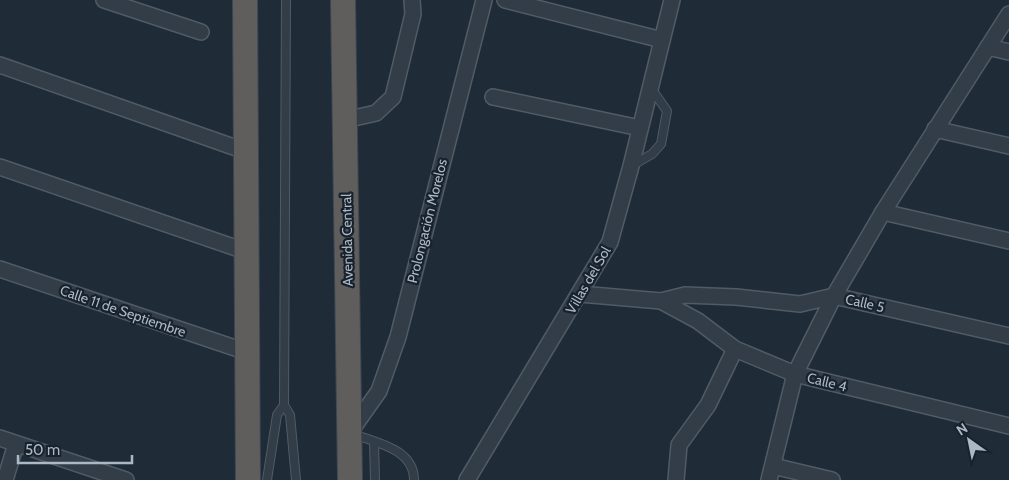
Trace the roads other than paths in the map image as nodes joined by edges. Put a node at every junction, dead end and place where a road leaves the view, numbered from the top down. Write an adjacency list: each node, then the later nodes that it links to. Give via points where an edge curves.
1 (104, 0): 10 (street)
2 (245, 0): 21 (highway)
3 (286, 0): 35 (lane)
4 (343, 0): 17 (highway, Avenida Central)
5 (412, 0): 17 (street, via 413,14 393,97 376,113)
6 (484, 0): 37 (street, Prolongación Morelos, via 398,337 379,391)
7 (505, 0): 11 (street)
8 (672, 0): 11 (street, Villas del Sol)
9 (1009, 14): 12 (street)
10 (201, 32)
11 (662, 40): 15 (street, Villas del Sol)
12 (988, 47): 13 (street); 19 (street)
13 (1009, 52)
14 (0, 65): 21 (street)
15 (651, 88): 18 (street, Villas del Sol); 22 (lane, via 668,111 661,144 652,154)
16 (493, 97): 18 (street)
17 (345, 120): 37 (highway, Avenida Central)
18 (640, 128): 22 (street, Villas del Sol)
19 (934, 129): 20 (street); 24 (street)
20 (1009, 146)
21 (245, 151): 26 (highway)
22 (631, 166): 28 (street, Villas del Sol, via 610,242)
23 (0, 167): 26 (street)
24 (882, 212): 25 (street); 29 (street)
25 (1009, 241)
26 (245, 251): 33 (highway)
27 (0, 269): 33 (street, Calle 11 de Septiembre)
28 (580, 294): 30 (street); 50 (street, Villas del Sol)
29 (834, 296): 30 (street, Calle 5, via 800,304 685,295); 31 (street, Calle 5); 34 (street)
30 (661, 301): 32 (street, Calle 4, via 698,321)
31 (1009, 336)
32 (735, 349): 34 (street, Calle 4); 51 (street, via 708,405 679,445)
33 (247, 352): 44 (highway)
34 (795, 374): 36 (street, Calle 4); 41 (street)
35 (284, 405): 45 (lane, via 277,415); 46 (lane, via 290,415)
36 (1009, 426)
37 (349, 433): 39 (lane); 47 (highway, Avenida Central)
38 (0, 438): 40 (street)
39 (374, 442): 48 (lane); 49 (lane, via 397,450 409,461)
40 (16, 444): 42 (street); 43 (street)
41 (771, 473): 52 (street)
42 (5, 480)
43 (126, 480)
44 (248, 480)
45 (267, 480)
46 (296, 480)
47 (350, 480)
48 (375, 480)
49 (414, 480)
50 (467, 480)
51 (676, 480)
52 (832, 480)

